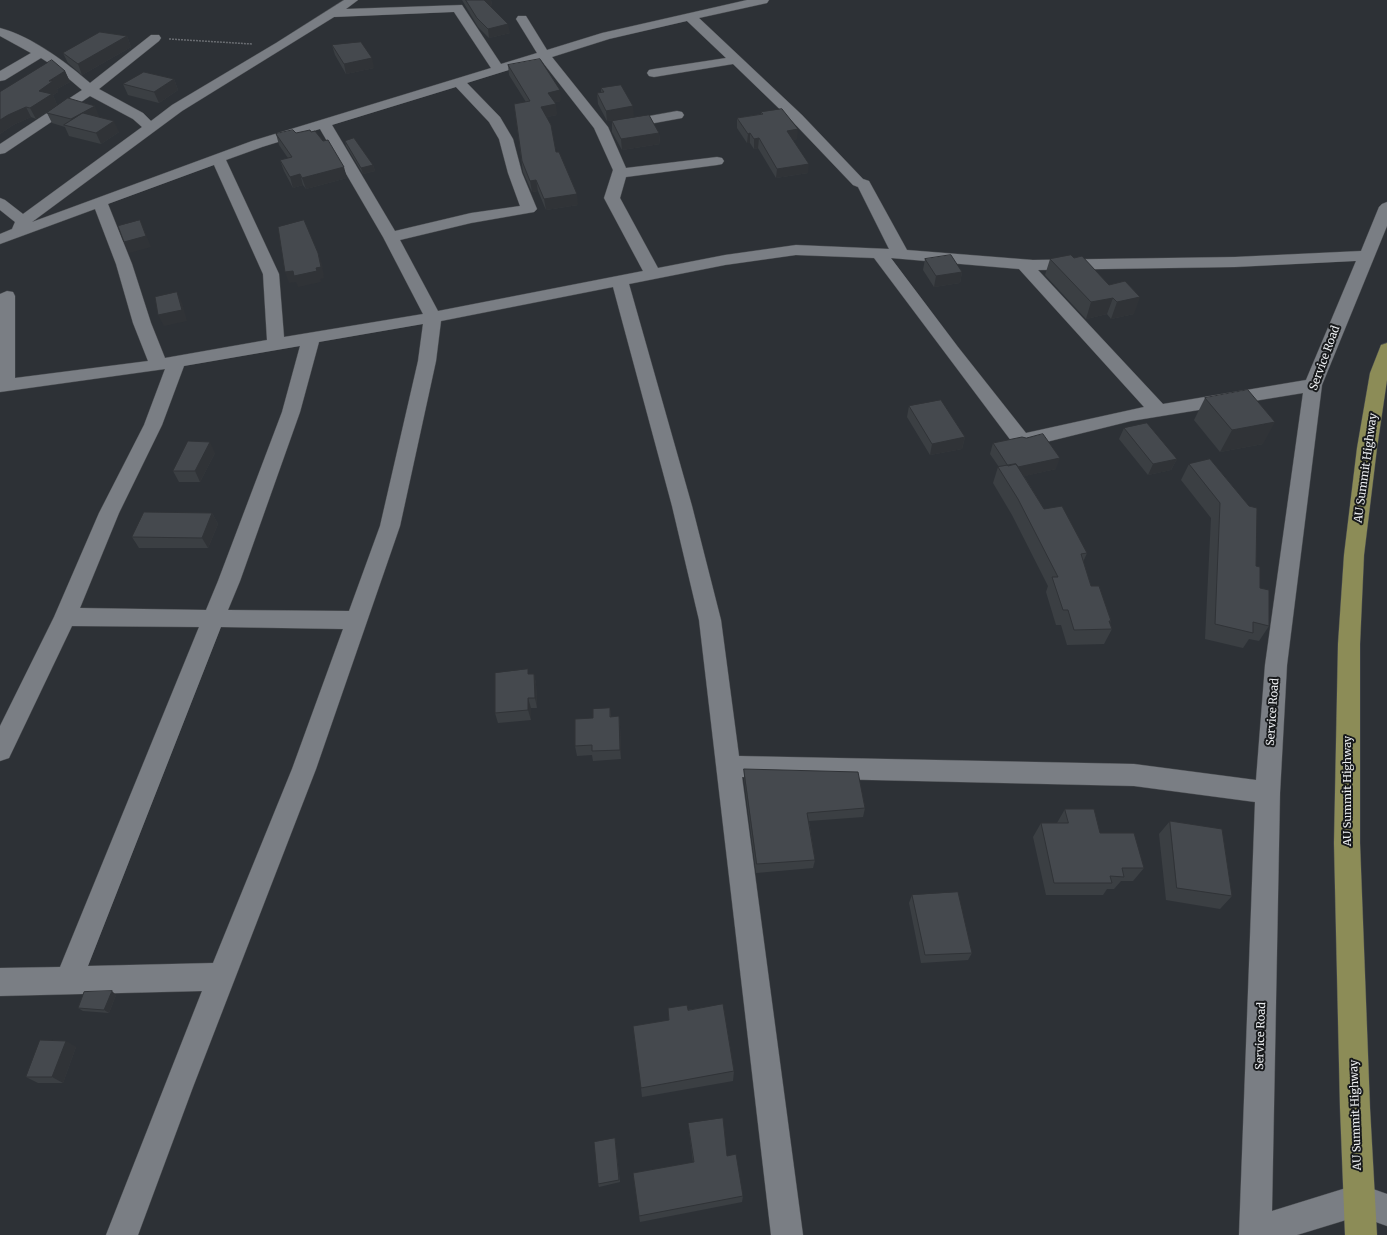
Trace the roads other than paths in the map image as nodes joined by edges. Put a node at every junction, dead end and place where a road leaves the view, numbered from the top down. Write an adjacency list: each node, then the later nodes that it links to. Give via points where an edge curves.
1 (352, 0): 4 (street)
2 (763, 0): 3 (street)
3 (731, 3): 5 (street)
4 (333, 13): 14 (street, via 458,8); 21 (street, via 177,108)
5 (690, 17): 12 (street, via 606,36); 13 (street)
6 (522, 19): 12 (street)
7 (0, 32): 8 (street)
8 (13, 38): 10 (street); 11 (street)
9 (155, 38): 18 (street)
10 (0, 45)
11 (40, 53): 16 (street); 18 (street, via 60,64)
12 (544, 55): 14 (street); 22 (street)
13 (735, 60): 15 (street); 34 (street, via 797,118 858,182 864,184 897,249)
14 (498, 69): 17 (street)
15 (654, 73)
16 (0, 77)
17 (458, 81): 20 (street); 31 (street, via 495,120 506,139 515,174 529,209 471,218)
18 (90, 90): 21 (street, via 138,116); 23 (street)
19 (677, 115): 22 (street)
20 (324, 123): 24 (street); 31 (street)
21 (150, 128): 30 (street)
22 (601, 128): 26 (street, via 620,170)
23 (0, 150)
24 (218, 158): 27 (street); 42 (street, via 272,274)
25 (717, 161): 26 (street)
26 (619, 173): 37 (street, via 612,198)
27 (100, 202): 30 (street); 44 (street, via 124,264 142,323)
28 (0, 203): 30 (street)
29 (1387, 207): 35 (street, Service Road)
30 (19, 228): 32 (street)
31 (391, 237): 40 (street)
32 (0, 239)
33 (879, 253): 34 (street); 37 (street, via 796,250); 47 (street, via 1022,441 1131,415)
34 (902, 254): 36 (street)
35 (1367, 256): 36 (street, via 1234,262); 45 (street, Service Road)
36 (1024, 264): 47 (street)
37 (653, 274): 38 (street)
38 (620, 280): 40 (street); 52 (street, via 682,506 710,620)
39 (7, 296): 46 (street)
40 (433, 317): 41 (street); 50 (street, via 427,361 390,526)
41 (311, 338): 42 (street); 49 (street, via 291,412)
42 (276, 344): 44 (street)
43 (1387, 349): 57 (main road, AU Summit Highway, via 1380,373 1366,456 1354,554 1348,644 1347,843 1355,1108)
44 (167, 363): 46 (street); 48 (street, via 153,425 109,513)
45 (1313, 385): 47 (street); 53 (street, Service Road, via 1276,664)
46 (3, 386)
47 (1159, 411)
48 (64, 617): 49 (street); 51 (street)
49 (213, 619): 50 (street); 55 (street)
50 (356, 620): 54 (street, via 304,768)
51 (0, 751)
52 (729, 766): 53 (street, via 1134,775); 60 (street)
53 (1268, 793): 58 (street, Service Road)
54 (222, 977): 55 (street); 59 (street)
55 (68, 981): 56 (street)
56 (0, 982)
57 (1373, 1205): 58 (street); 61 (main road, AU Summit Highway)
58 (1255, 1234)
59 (122, 1235)
60 (787, 1235)
61 (1361, 1235)

